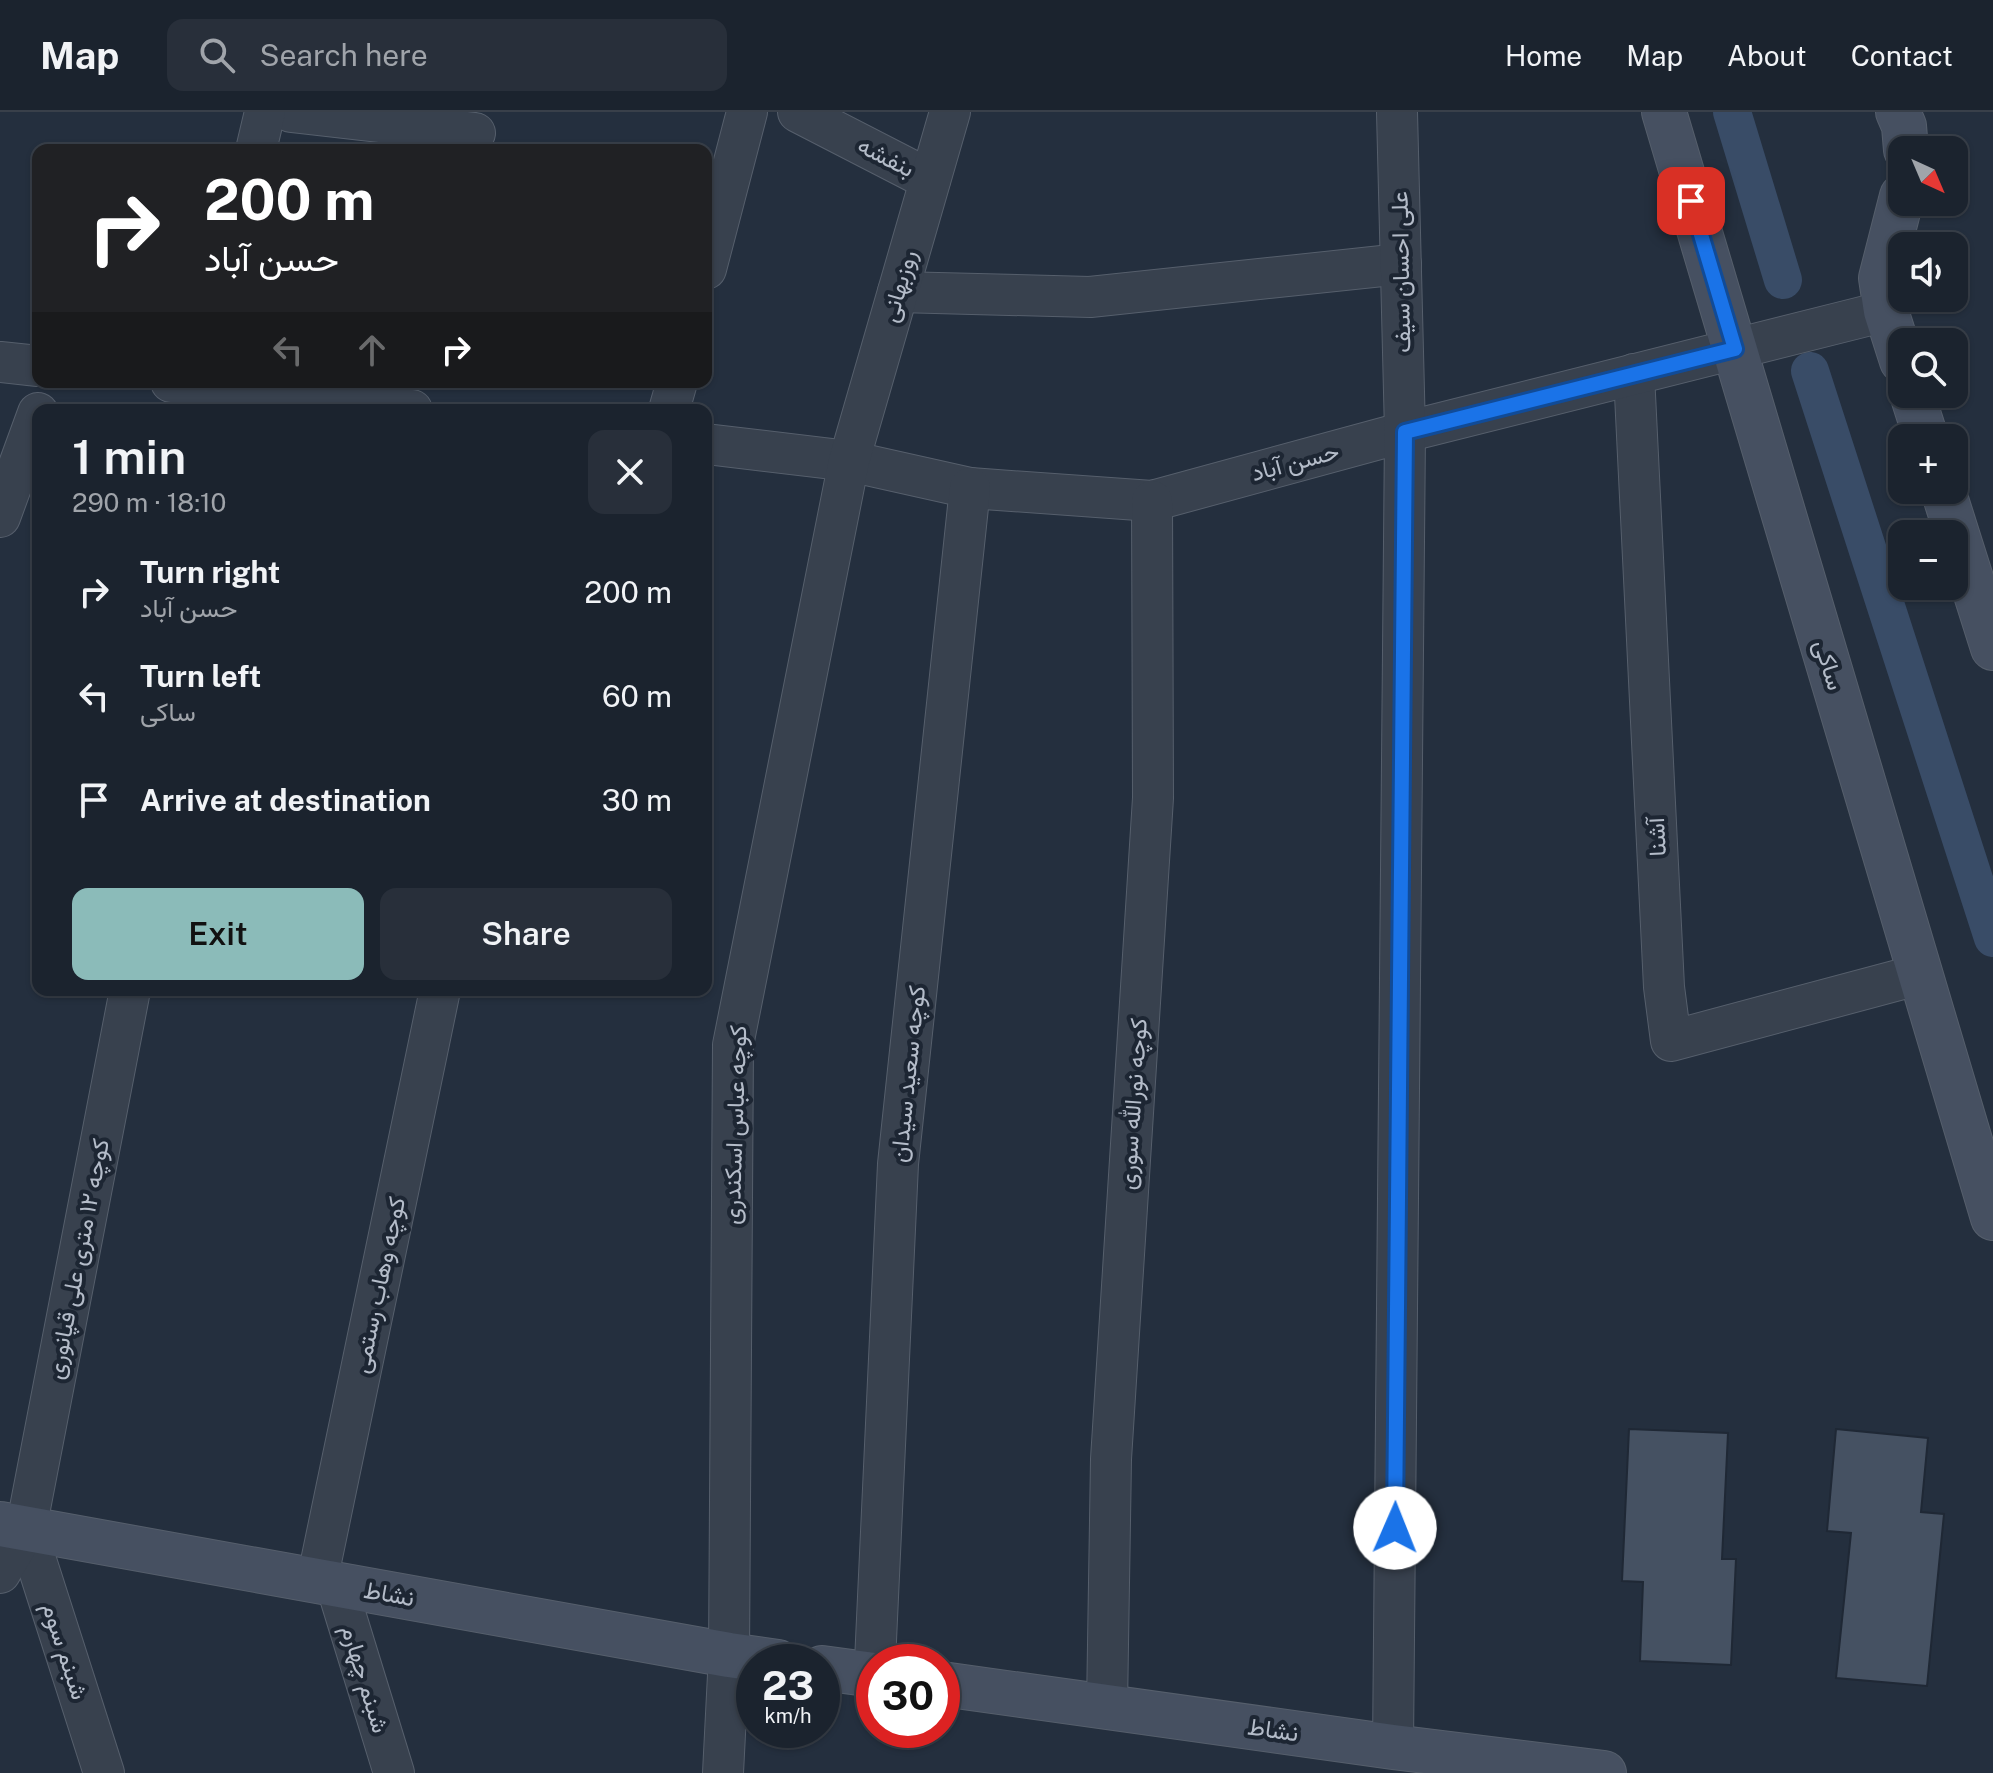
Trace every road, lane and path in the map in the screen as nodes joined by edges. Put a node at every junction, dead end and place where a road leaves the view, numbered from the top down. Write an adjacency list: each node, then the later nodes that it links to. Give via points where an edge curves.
1 (265, 112): 11 (street)
2 (291, 112): 9 (street)
3 (747, 112): 14 (street)
4 (798, 112): 12 (street, بنفشه)
5 (950, 112): 12 (street, روزبهانی)
6 (1397, 112): 15 (street, علی احسان سیف)
7 (1664, 112): 19 (street, ساکی)
8 (1898, 112): 10 (street)
9 (475, 132)
10 (1905, 136)
11 (257, 144)
12 (930, 180): 16 (street, روزبهانی)
13 (1897, 216): 17 (street, via 1881,278)
14 (712, 246)
15 (1401, 264): 16 (street, via 1090,297); 27 (street, علی احسان سیف)
16 (898, 292): 29 (street, روزبهانی)
17 (1886, 311): 18 (street); 19 (street, حسن آباد)
18 (1891, 328)
19 (1735, 349): 22 (street, حسن آباد); 35 (street, ساکی)
20 (0, 362): 21 (street)
21 (32, 365)
22 (1634, 374): 27 (street, حسن آباد); 35 (street, آشنا, via 1671,1041)
23 (203, 388): 24 (street)
24 (279, 402): 25 (street)
25 (313, 404)
26 (32, 431): 33 (street)
27 (1405, 432): 31 (street, حسن آباد); 47 (street, علی احسان سیف)
28 (712, 445): 29 (street, حسن آباد)
29 (849, 461): 30 (street, حسن آباد); 43 (street, کوچه عباس اسکندری, via 733,1045)
30 (970, 488): 31 (street, حسن آباد); 42 (street, کوچه سعید سیدان, via 898,1164)
31 (1152, 501): 46 (street, کوچه نورالله سوری, via 1153,798 1111,1459)
32 (1947, 504): 34 (street)
33 (0, 517)
34 (1993, 648)
35 (1921, 974): 38 (street, ساکی)
36 (129, 996): 39 (street, کوچه ۱۲ متری علی قپانوری)
37 (439, 996): 41 (street, کوچه وهاب رستمی)
38 (1993, 1218)
39 (13, 1526): 40 (street); 41 (street, نشاط); 48 (street, شبنم سوم)
40 (0, 1573)
41 (326, 1583): 43 (street, نشاط); 49 (street, شبنم چهارم)
42 (876, 1644)
43 (729, 1655): 44 (street, نشاط); 50 (street, کوچه عباس اسکندری)
44 (736, 1656)
45 (960, 1687): 46 (street, نشاط)
46 (1107, 1707): 47 (street, نشاط)
47 (1393, 1747): 51 (street, نشاط)
48 (104, 1773)
49 (394, 1773)
50 (723, 1773)
51 (1604, 1773)

